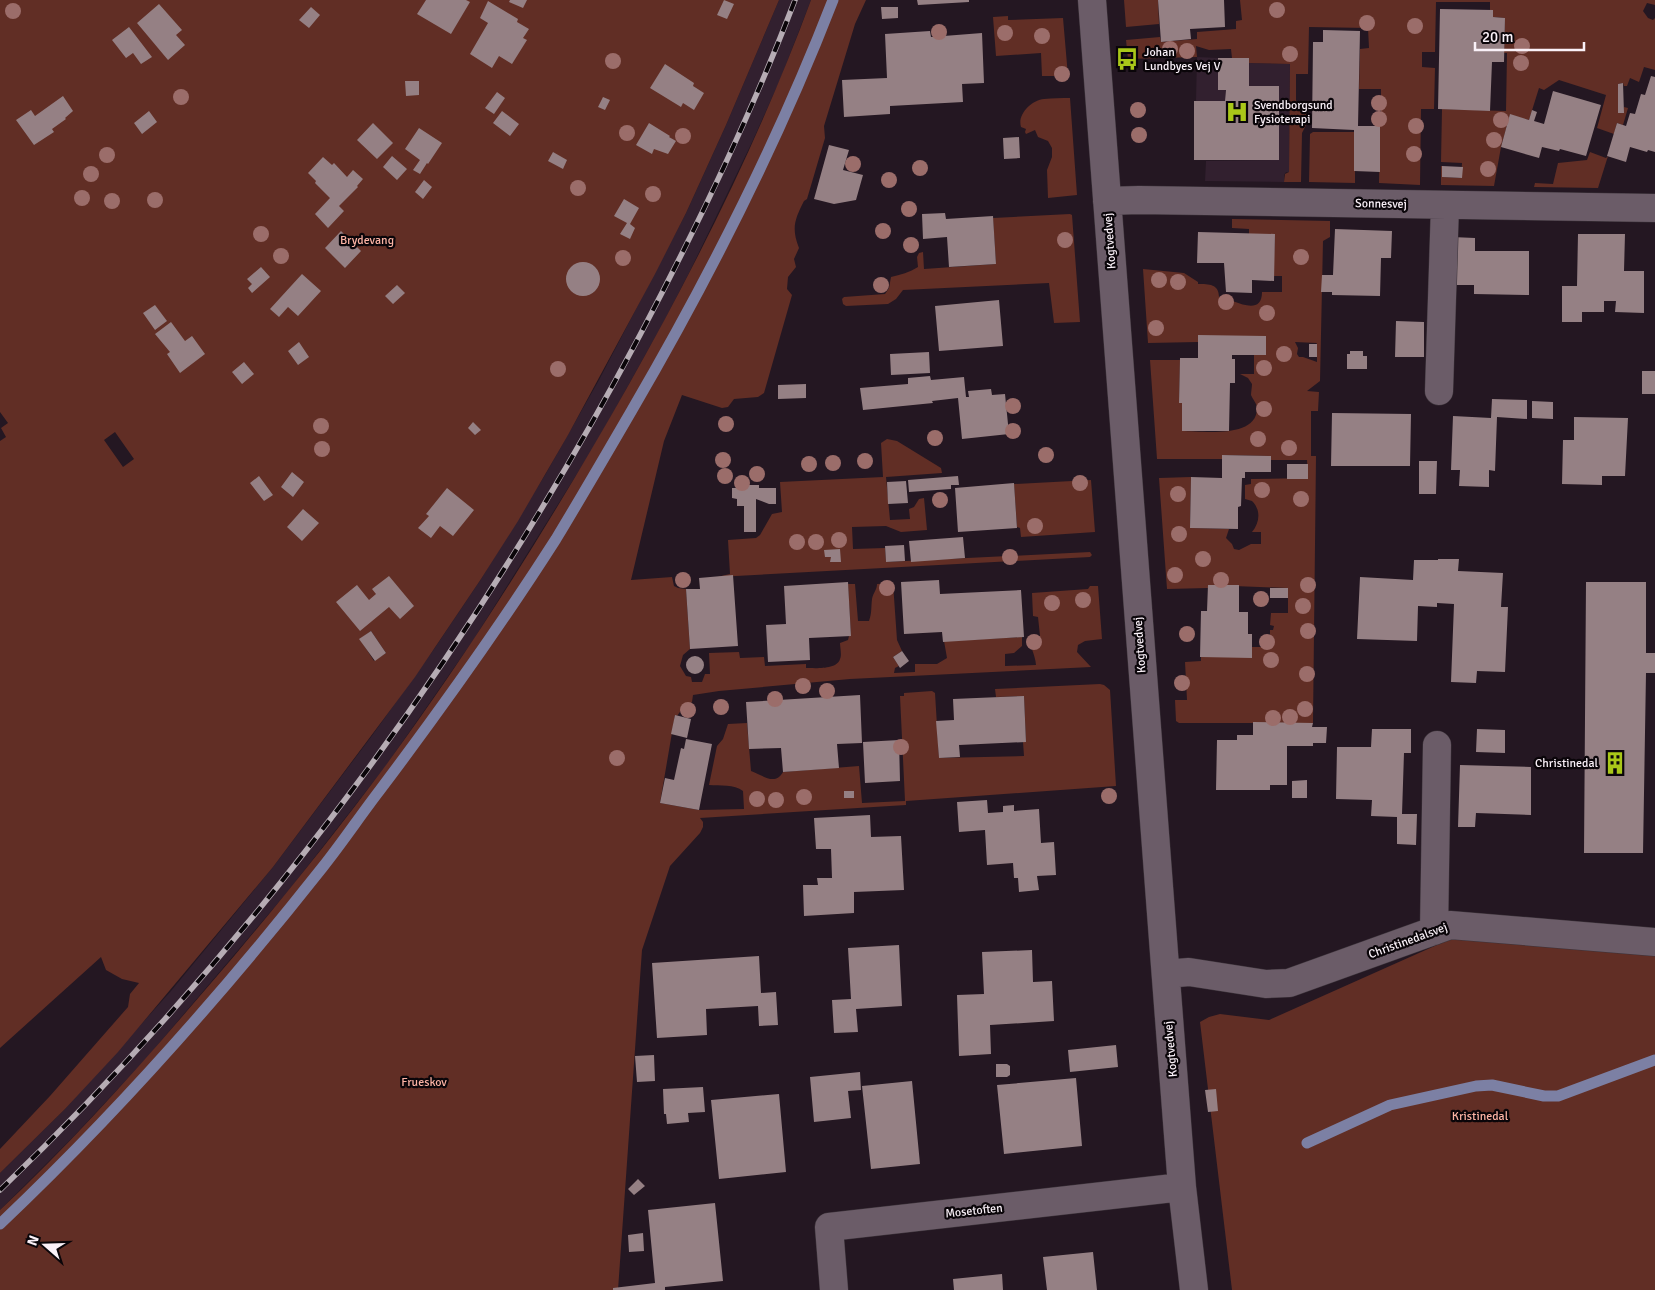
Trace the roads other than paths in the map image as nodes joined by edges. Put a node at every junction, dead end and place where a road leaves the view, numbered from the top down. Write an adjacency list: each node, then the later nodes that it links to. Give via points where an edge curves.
1 (1092, 0): 2 (street, Kogtvedvej)
2 (1107, 201): 3 (street, Sonnesvej); 9 (street, Kogtvedvej)
3 (1445, 205): 4 (street, Sonnesvej); 5 (street)
4 (1655, 208)
5 (1439, 391)
6 (1437, 745): 7 (street)
7 (1434, 931): 8 (street, Christinedalsvej, via 1450,925); 9 (street, Christinedalsvej, via 1289,983 1266,984 1190,972)
8 (1655, 942)
9 (1166, 974): 10 (street, Kogtvedvej)
10 (1182, 1187): 11 (street, Mosetoften, via 829,1227); 12 (street, Kogtvedvej)
11 (834, 1290)
12 (1194, 1290)

